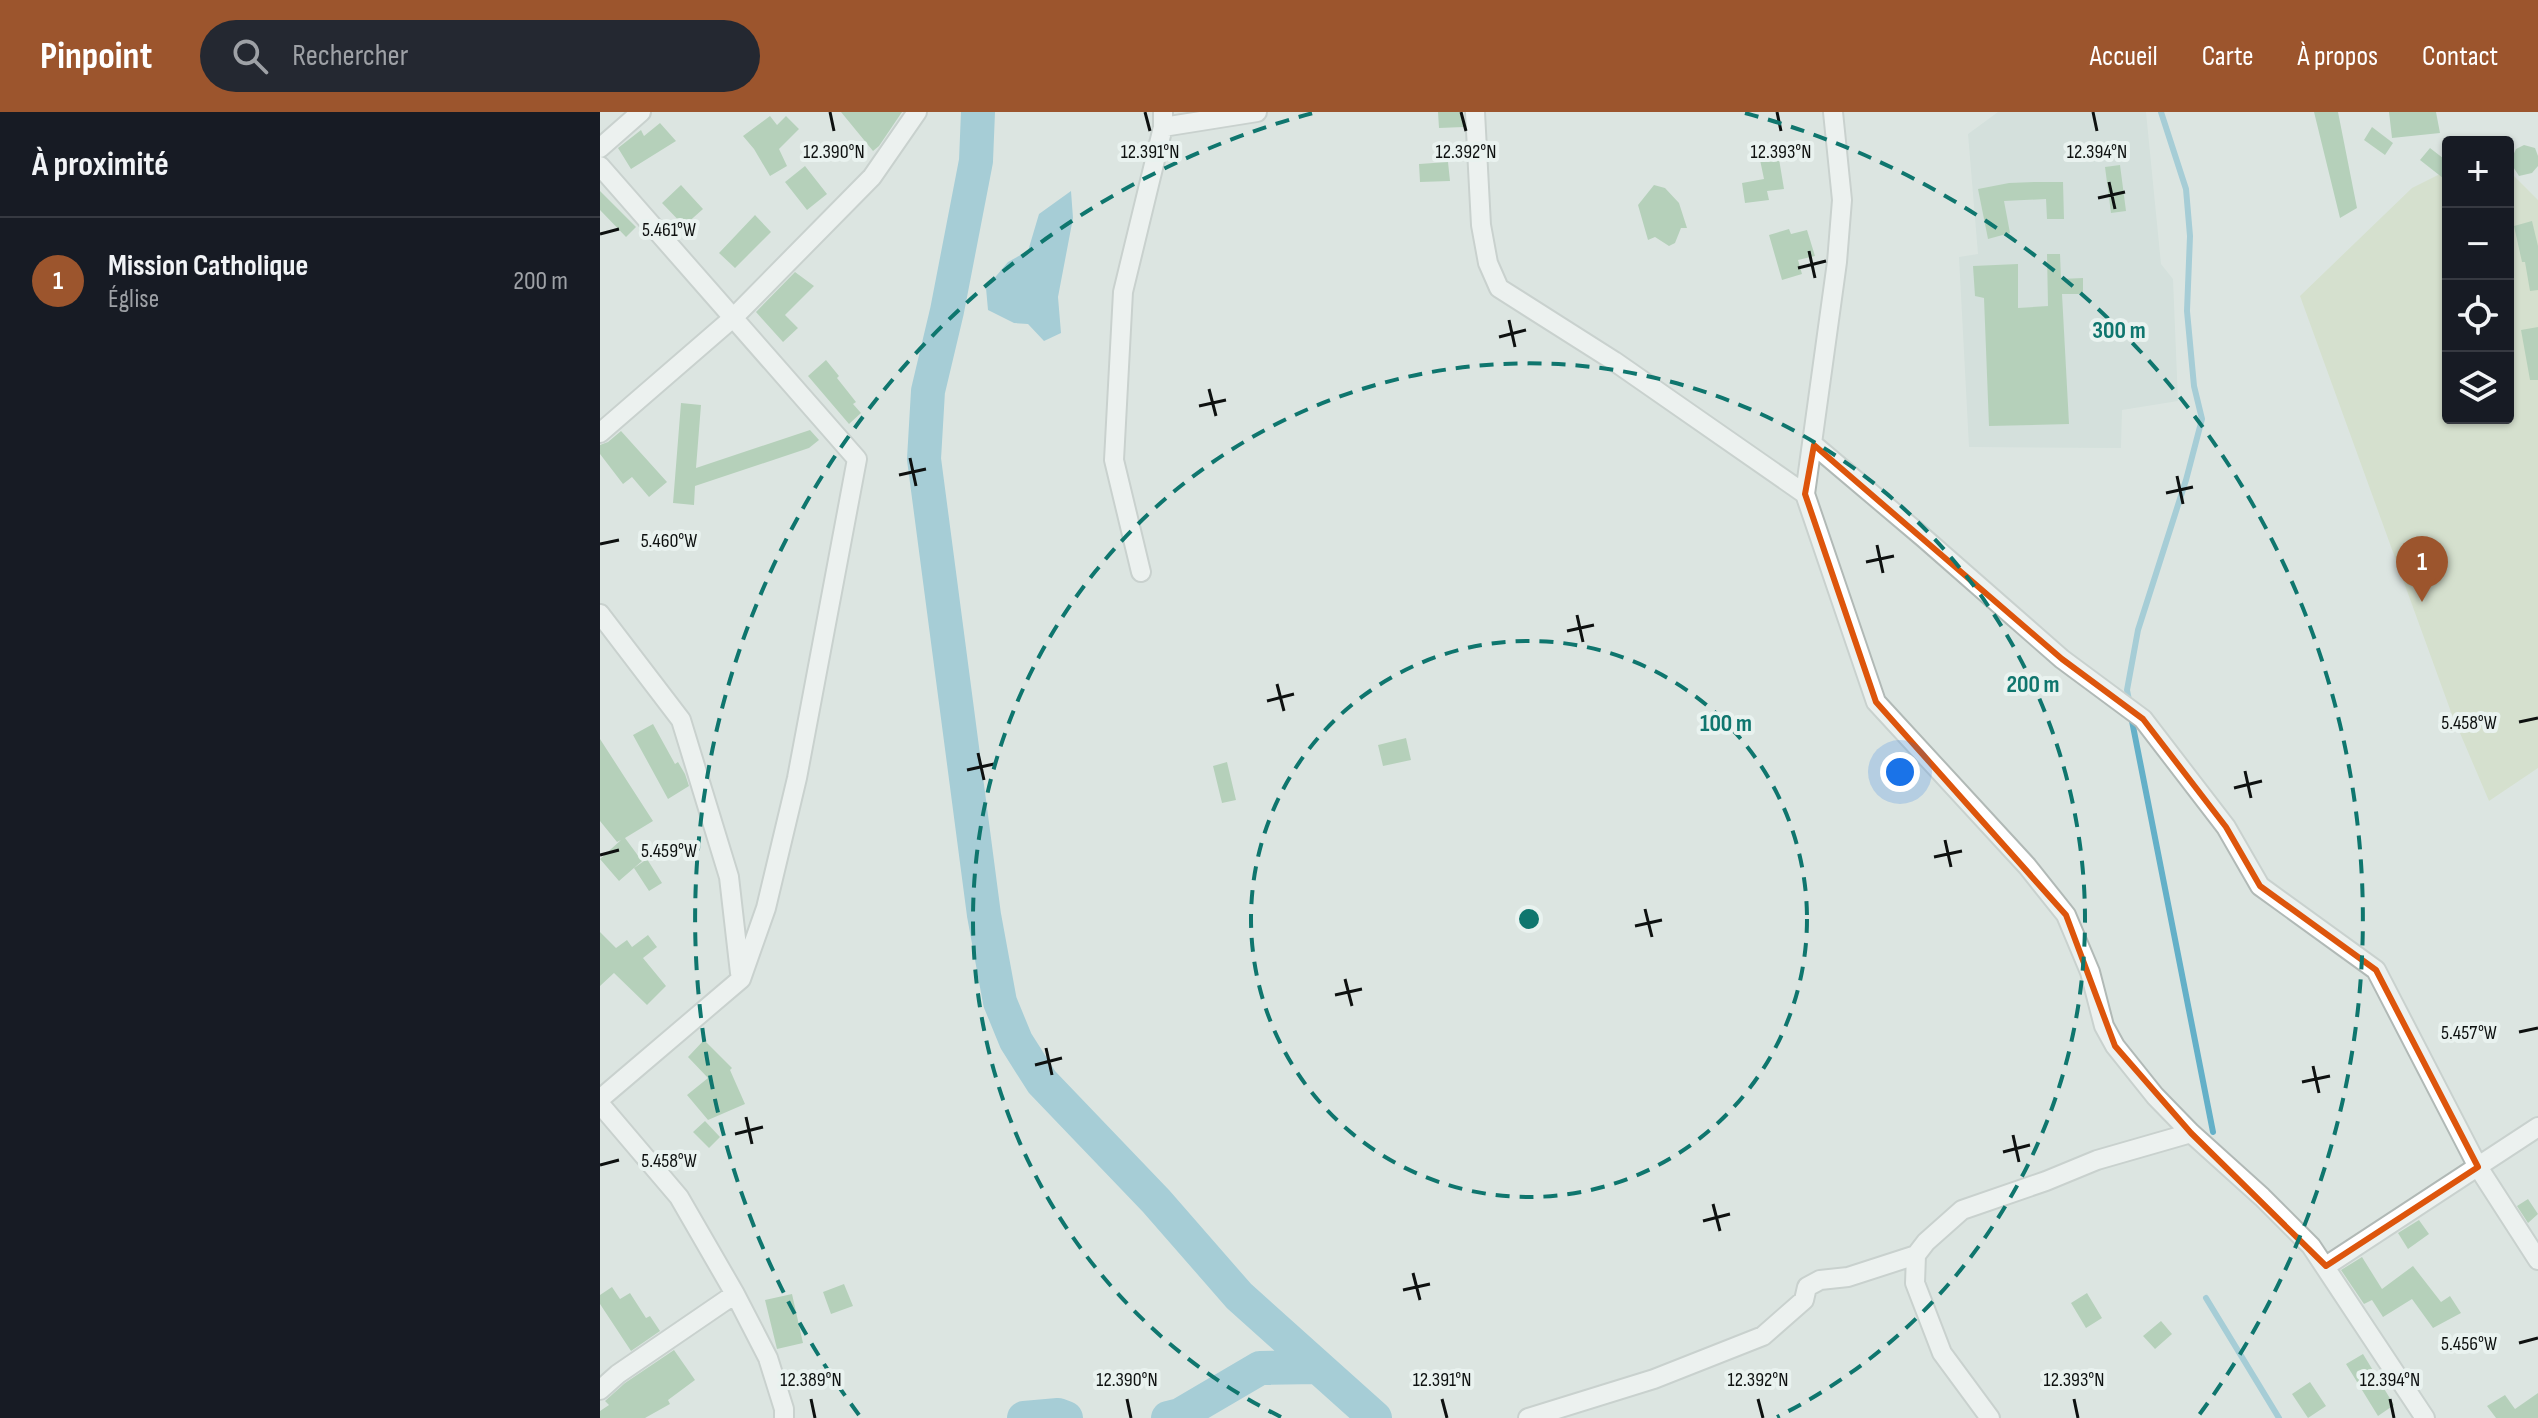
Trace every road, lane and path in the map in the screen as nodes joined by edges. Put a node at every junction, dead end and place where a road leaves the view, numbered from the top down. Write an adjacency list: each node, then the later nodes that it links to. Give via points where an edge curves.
1 (641, 112): 7 (street)
2 (917, 112): 9 (street, via 872,177)
3 (1257, 112): 6 (street)
4 (1475, 112): 12 (street, via 1481,225 1499,288)
5 (1833, 112): 11 (street, via 1842,200)
6 (1163, 120): 13 (street, via 1123,292 1114,460)
7 (600, 148)
8 (600, 166): 9 (street)
9 (734, 317): 10 (street); 15 (street, via 857,459 797,778 766,908)
10 (600, 433)
11 (1814, 445): 12 (street); 19 (street, via 2062,659 2143,719 2226,827 2260,886 2376,970)
12 (1805, 494): 18 (street, via 1876,702 2066,915 2090,972 2104,1026 2155,1096)
13 (1141, 572)
14 (600, 614): 15 (street, via 681,720 729,877)
15 (741, 979): 16 (street)
16 (600, 1102): 23 (street, via 679,1197)
17 (2538, 1127): 19 (street)
18 (2191, 1133): 20 (street, via 2097,1160 1962,1210); 22 (street, via 2272,1206)
19 (2478, 1167): 21 (street); 22 (street)
20 (1916, 1255): 26 (street, via 1848,1277 1820,1280 1807,1287 1804,1300 1763,1336 1654,1379); 27 (street, via 1915,1283 1942,1353)
21 (2538, 1260)
22 (2326, 1266): 28 (street)
23 (735, 1294): 24 (street); 25 (street, via 768,1358)
24 (600, 1390)
25 (784, 1418)
26 (1528, 1418)
27 (1990, 1418)
28 (2425, 1418)

